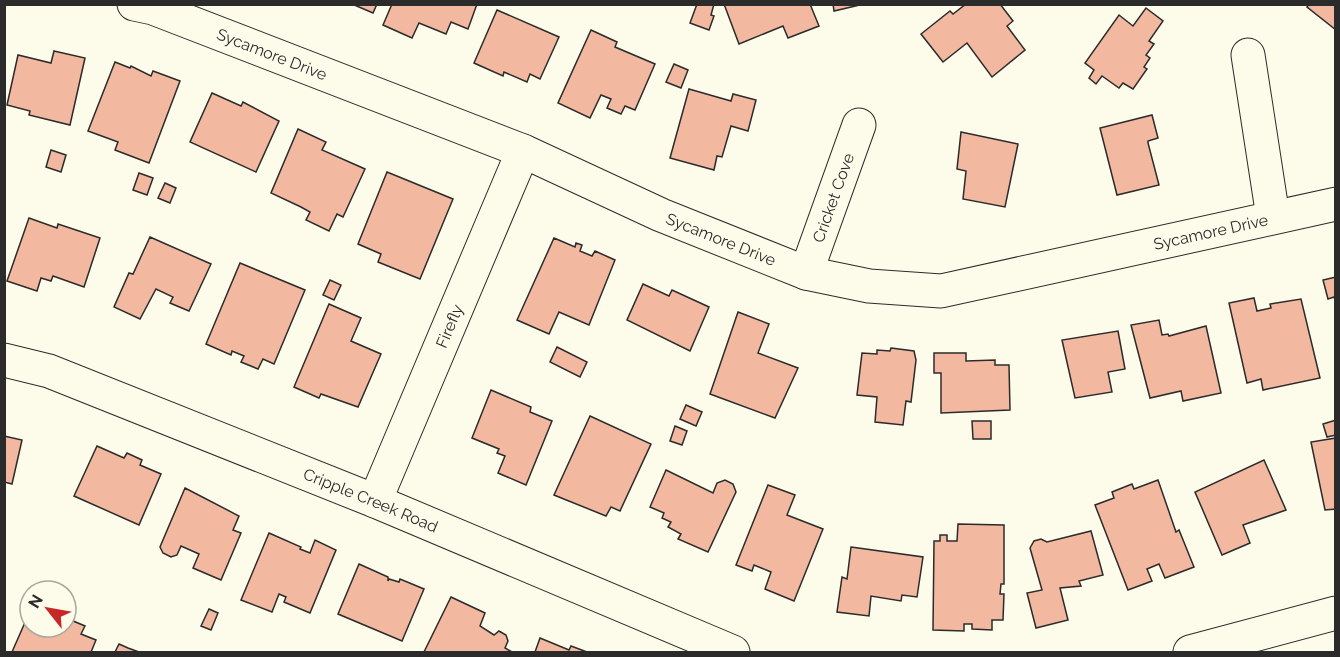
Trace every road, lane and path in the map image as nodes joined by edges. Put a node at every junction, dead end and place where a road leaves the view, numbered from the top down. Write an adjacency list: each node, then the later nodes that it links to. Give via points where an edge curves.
1 (134, 4): 4 (street, Sycamore Drive)
2 (1248, 55): 6 (street)
3 (859, 125): 7 (street, Cricket Cove)
4 (523, 151): 7 (street, Sycamore Drive, via 661,215); 9 (street, Firefly)
5 (1335, 204): 6 (street, Sycamore Drive)
6 (1273, 217): 7 (street, Sycamore Drive, via 941,291 869,286)
7 (806, 273)
8 (4, 360): 9 (street, Cripple Creek Road, via 49,371)
9 (375, 501): 11 (street, Cripple Creek Road)
10 (1335, 613): 13 (street)
11 (667, 640): 12 (street, Cripple Creek Road)
12 (733, 652)
13 (1191, 652)

